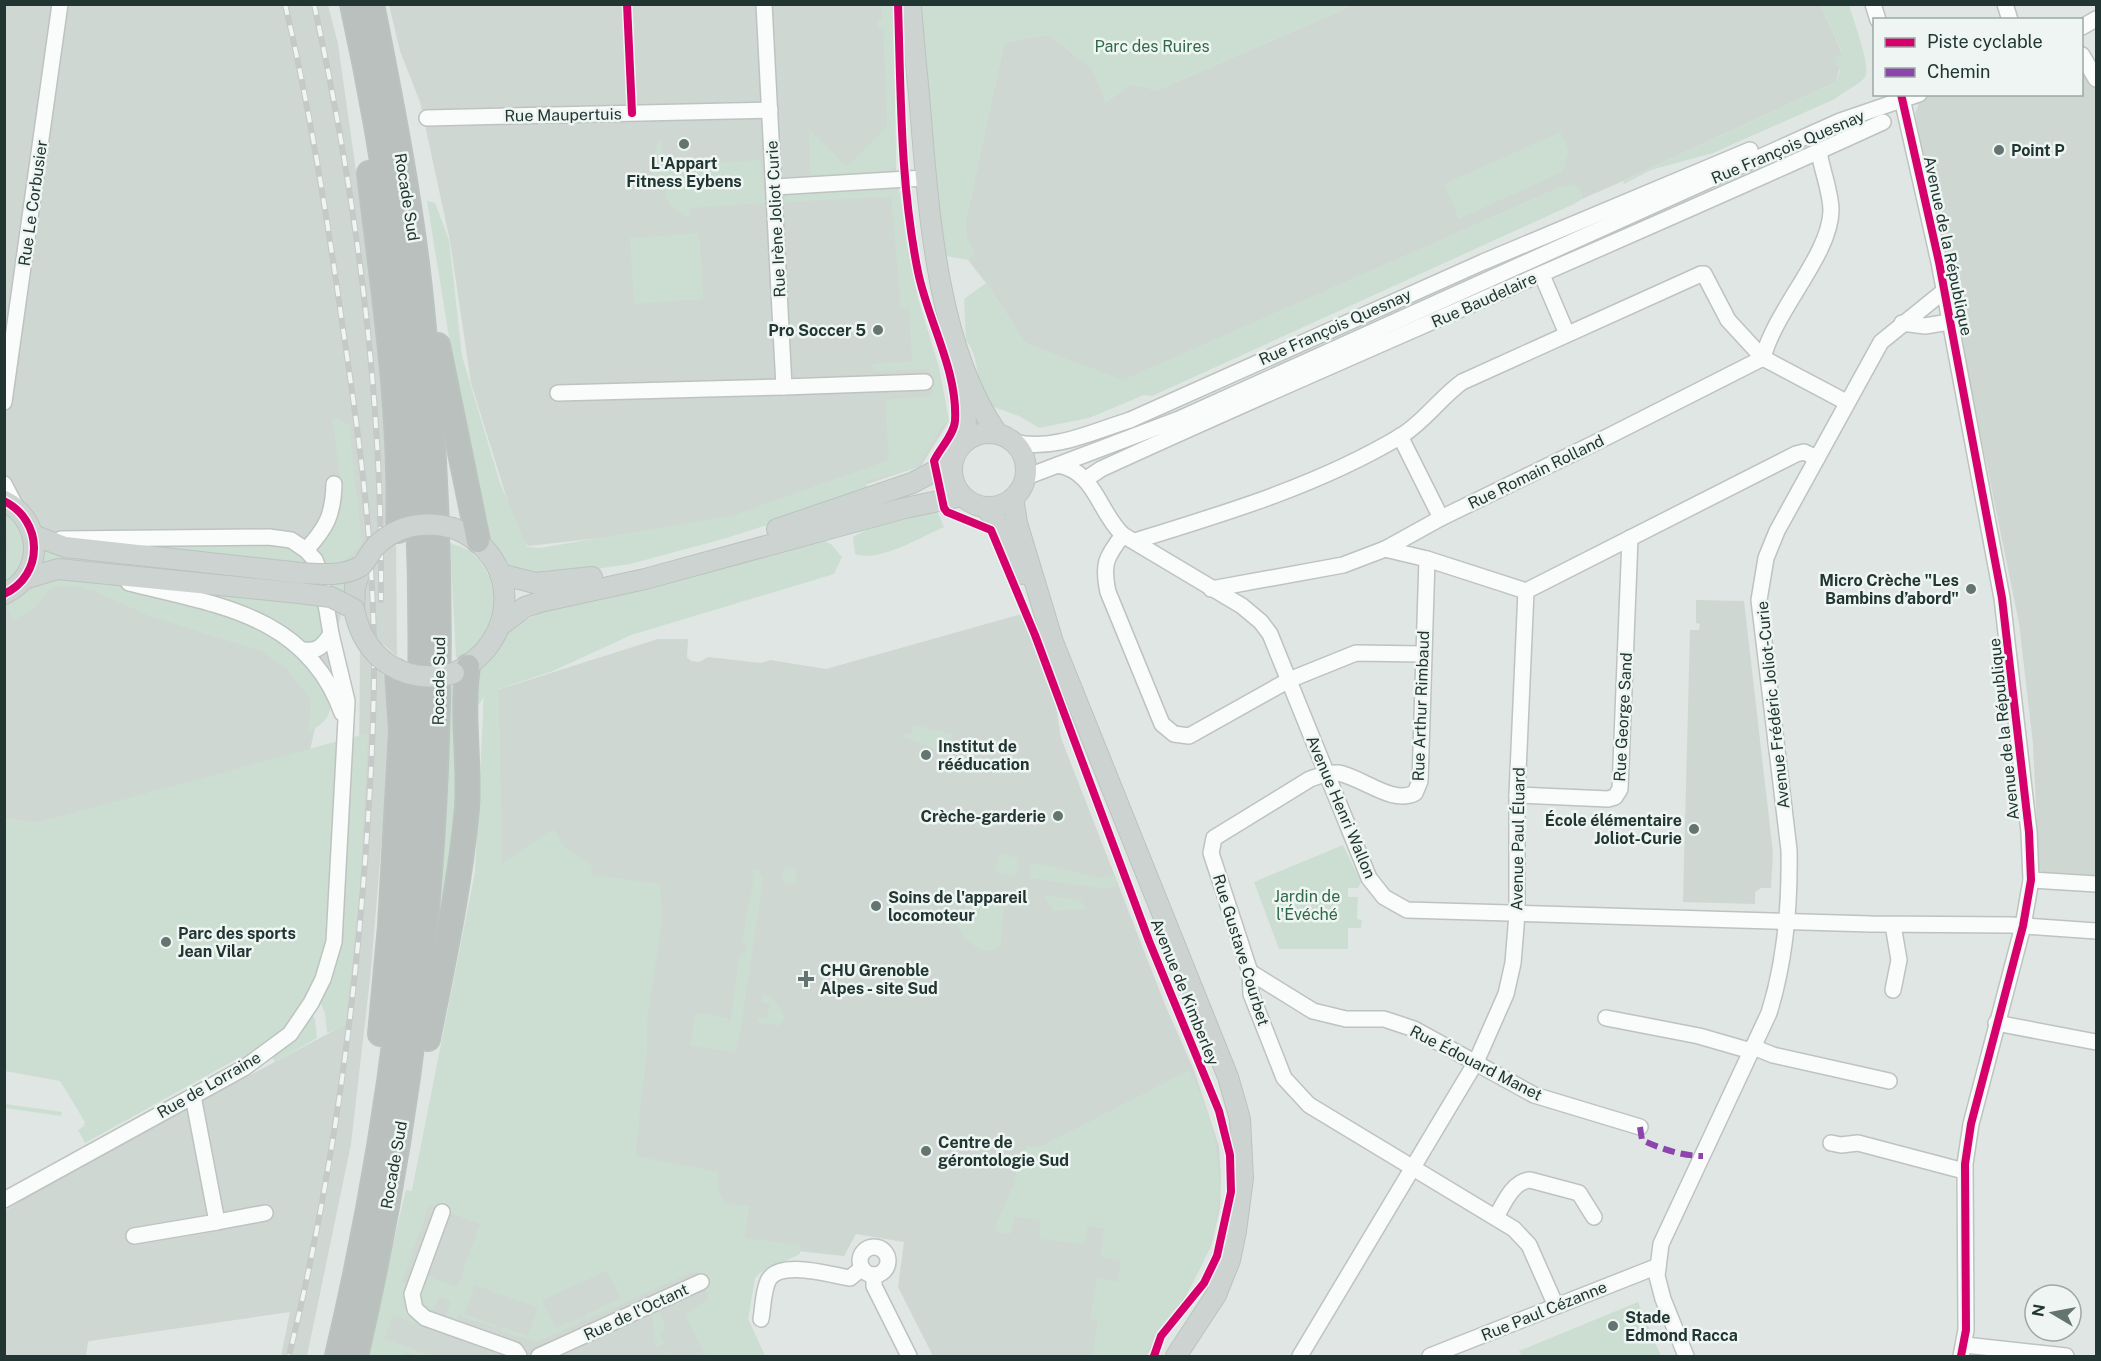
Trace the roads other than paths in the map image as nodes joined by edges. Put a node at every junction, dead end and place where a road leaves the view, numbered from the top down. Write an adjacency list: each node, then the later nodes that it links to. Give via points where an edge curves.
1 (60, 4): 27 (street, Rue Le Corbusier)
2 (350, 4): 44 (highway, via 386,316 397,458); 105 (highway, Rocade Sud, via 384,170 405,332 418,542 419,698 410,881 394,1042)
3 (372, 4): 15 (highway, Rocade Sud)
4 (764, 4): 11 (street, Rue Irène Joliot Curie)
5 (911, 4): 16 (main road)
6 (2097, 19): 7 (street)
7 (2083, 26)
8 (2083, 57): 9 (street)
9 (2097, 79)
10 (1902, 97): 19 (street, Avenue de la République); 30 (street, Rue François Quesnay, via 1833,116 1483,262 1130,420); 35 (street, Rue François Quesnay, via 1179,419)
11 (770, 110): 12 (street, Rue Maupertuis); 17 (street, Rue Irène Joliot Curie)
12 (427, 118)
13 (1883, 122): 14 (street, Rue Baudelaire)
14 (1819, 152): 18 (street, Rue Baudelaire); 23 (street, via 1831,210 1828,233 1770,335)
15 (403, 166): 48 (highway); 87 (highway, Rocade Sud, via 422,307 432,426 440,651 430,883 418,1009)
16 (919, 178): 17 (street); 31 (main road, via 928,274 963,395); 32 (main road, via 955,340 976,400)
17 (775, 187): 25 (street, Rue Irène Joliot Curie)
18 (1542, 275): 22 (street); 35 (street, Rue Baudelaire, via 1101,469)
19 (1944, 291): 20 (street, Avenue de la République); 21 (street, Avenue Frédéric Joliot-Curie)
20 (1950, 322): 21 (street, via 1925,326); 70 (street, Avenue de la République, via 2002,598 2023,760)
21 (1902, 323): 28 (street, Avenue Frédéric Joliot-Curie, via 1881,342)
22 (1567, 334): 23 (street, via 1704,274 1728,320); 29 (street, via 1462,382 1420,423)
23 (1763, 358): 28 (street); 43 (street, Rue Romain Rolland)
24 (926, 382): 25 (street)
25 (784, 387): 26 (street)
26 (558, 393)
27 (4, 402)
28 (1846, 402): 33 (street, Avenue Frédéric Joliot-Curie)
29 (1400, 436): 43 (street); 46 (street, via 1329,473 1253,505)
30 (1065, 440): 32 (street, Rue François Quesnay, via 1039,445); 35 (street, Avenue Henri Wallon, via 1079,450)
31 (964, 442): 32 (main road, Rue François Quesnay, via 980,433); 34 (main road)
32 (1011, 442): 35 (street, via 1041,454 1075,451); 36 (main road, via 1026,464)
33 (1817, 458): 47 (street, via 1796,453); 73 (street, Avenue Frédéric Joliot-Curie, via 1777,531 1766,558 1759,600 1789,850 1790,889)
34 (952, 462): 39 (main road, via 955,486); 54 (main road, via 912,483 798,523 645,566 551,582 523,582)
35 (1082, 469): 36 (street, Rue François Quesnay, via 1058,465); 46 (street, Avenue Henri Wallon, via 1114,526)
36 (1026, 477): 40 (main road)
37 (4, 484): 41 (street)
38 (334, 484): 50 (street, via 333,508 324,531)
39 (962, 496): 42 (main road); 60 (main road, via 645,579 540,602 525,607)
40 (1013, 498): 42 (main road, via 1005,504); 89 (main road, Avenue de Kimberley, via 1017,524 1053,642 1228,1077 1240,1119)
41 (10, 504): 45 (main road)
42 (985, 507): 89 (main road, Avenue de Kimberley, via 1000,525 1021,572 1129,861 1209,1057)
43 (1441, 518): 49 (street, Rue Romain Rolland)
44 (398, 531): 48 (main road, bridge, via 425,524 453,528); 52 (main road, bridge, via 374,548)
45 (38, 537): 50 (street, via 268,537 291,540); 52 (main road, bridge, via 64,547 301,573 332,574); 55 (main road)
46 (1129, 538): 56 (street, Avenue Henri Wallon); 66 (street, via 1108,555 1104,573 1108,592 1167,731 1189,736)
47 (1630, 538): 57 (street); 69 (street, Rue George Sand, via 1620,789 1608,799)
48 (478, 541): 54 (main road)
49 (1385, 549): 51 (street); 56 (street, Rue Romain Rolland, via 1343,565)
50 (306, 550): 61 (street, Rue de Lorraine, via 321,575)
51 (1426, 559): 57 (street); 63 (street, Rue Arthur Rimbaud)
52 (362, 565): 59 (main road)
53 (76, 570): 55 (main road, via 50,570); 59 (main road, bridge, via 331,597); 62 (street, via 232,608 257,618)
54 (500, 574): 60 (main road, via 505,603)
55 (24, 579): 58 (main road)
56 (1211, 589): 66 (street, Avenue Henri Wallon, via 1261,622)
57 (1526, 591): 69 (street, Avenue Paul Éluard)
58 (4, 594)
59 (354, 609): 65 (main road, bridge, via 363,638 375,654)
60 (501, 625): 64 (main road, via 488,647)
61 (331, 634): 62 (street, via 323,646); 67 (street, Rue de Lorraine, via 346,701)
62 (303, 650): 67 (street, via 330,687)
63 (1423, 654): 66 (street, via 1356,653); 68 (street, Rue Arthur Rimbaud, via 1420,781 1415,793 1404,796 1338,773)
64 (461, 670): 65 (main road, bridge, via 423,677); 87 (highway, via 468,775 463,843 410,1135)
65 (398, 671): 105 (highway, via 401,711 384,991)
66 (1289, 680): 68 (street, Avenue Henri Wallon)
67 (347, 728): 85 (street, Rue de Lorraine, via 334,942 323,979 290,1034 244,1068)
68 (1326, 774): 72 (street, Avenue Henri Wallon, via 1369,878 1384,897 1407,910); 77 (street, Rue Gustave Courbet, via 1310,779 1214,838 1210,853)
69 (1517, 795): 72 (street, Avenue Paul Éluard)
70 (2031, 880): 71 (street); 75 (street, Avenue de la République)
71 (2097, 884)
72 (1517, 914): 73 (street, Avenue Henri Wallon); 83 (street, Avenue Paul Éluard, via 1506,994)
73 (1785, 922): 74 (street, Avenue Henri Wallon); 82 (street, Avenue Frédéric Joliot-Curie, via 1777,984)
74 (1893, 925): 75 (street, Avenue Henri Wallon); 78 (street, via 1899,960)
75 (2023, 926): 76 (street, Avenue Henri Wallon); 80 (street, Avenue de la République)
76 (2097, 931)
77 (1250, 972): 83 (street, Rue Édouard Manet, via 1313,1011 1346,1018 1384,1019 1414,1029); 90 (street, Rue Gustave Courbet, via 1251,994 1284,1078 1296,1093)
78 (1893, 990)
79 (1606, 1018): 82 (street)
80 (1996, 1023): 81 (street); 91 (street, Avenue de la République, via 1971,1124)
81 (2097, 1042)
82 (1752, 1049): 84 (street); 100 (street, Avenue Frédéric Joliot-Curie, via 1661,1244)
83 (1476, 1062): 86 (street, Rue Édouard Manet, via 1534,1095); 90 (street, Avenue Paul Éluard)
84 (1889, 1081)
85 (193, 1096): 92 (street, Rue de Lorraine); 97 (street)
86 (1640, 1127)
87 (399, 1142): 105 (highway, Rocade Sud)
88 (1831, 1143): 91 (street, via 1858,1143)
89 (1241, 1155): 98 (main road, Avenue de Kimberley, via 1243,1178)
90 (1412, 1169): 95 (street, Rue Gustave Courbet); 111 (street, Avenue Paul Éluard)
91 (1964, 1171): 104 (street, Avenue de la République)
92 (4, 1200)
93 (442, 1212): 106 (street, via 412,1294 415,1309 425,1318 514,1350)
94 (265, 1213): 97 (street)
95 (1496, 1217): 96 (street, via 1524,1180 1579,1192); 102 (street, Rue Gustave Courbet, via 1529,1245)
96 (1594, 1217)
97 (217, 1222): 99 (street)
98 (1236, 1231): 109 (main road, Avenue de Kimberley, via 1216,1275); 110 (main road, Avenue de Kimberley, via 1216,1295)
99 (134, 1236)
100 (1658, 1266): 102 (street, Rue Paul Cézanne); 113 (street, Avenue Frédéric Joliot-Curie, via 1663,1299)
101 (701, 1282): 107 (street, Rue de l'Octant)
102 (1556, 1306): 112 (street, Rue Paul Cézanne)
103 (762, 1319): 108 (street, via 768,1281 778,1272 792,1269 850,1278 868,1272)
104 (1963, 1351): 114 (street)
105 (344, 1355)
106 (519, 1356)
107 (538, 1356)
108 (909, 1356)
109 (1163, 1356)
110 (1176, 1356)
111 (1300, 1356)
112 (1430, 1356)
113 (1686, 1356)
114 (2066, 1356)

